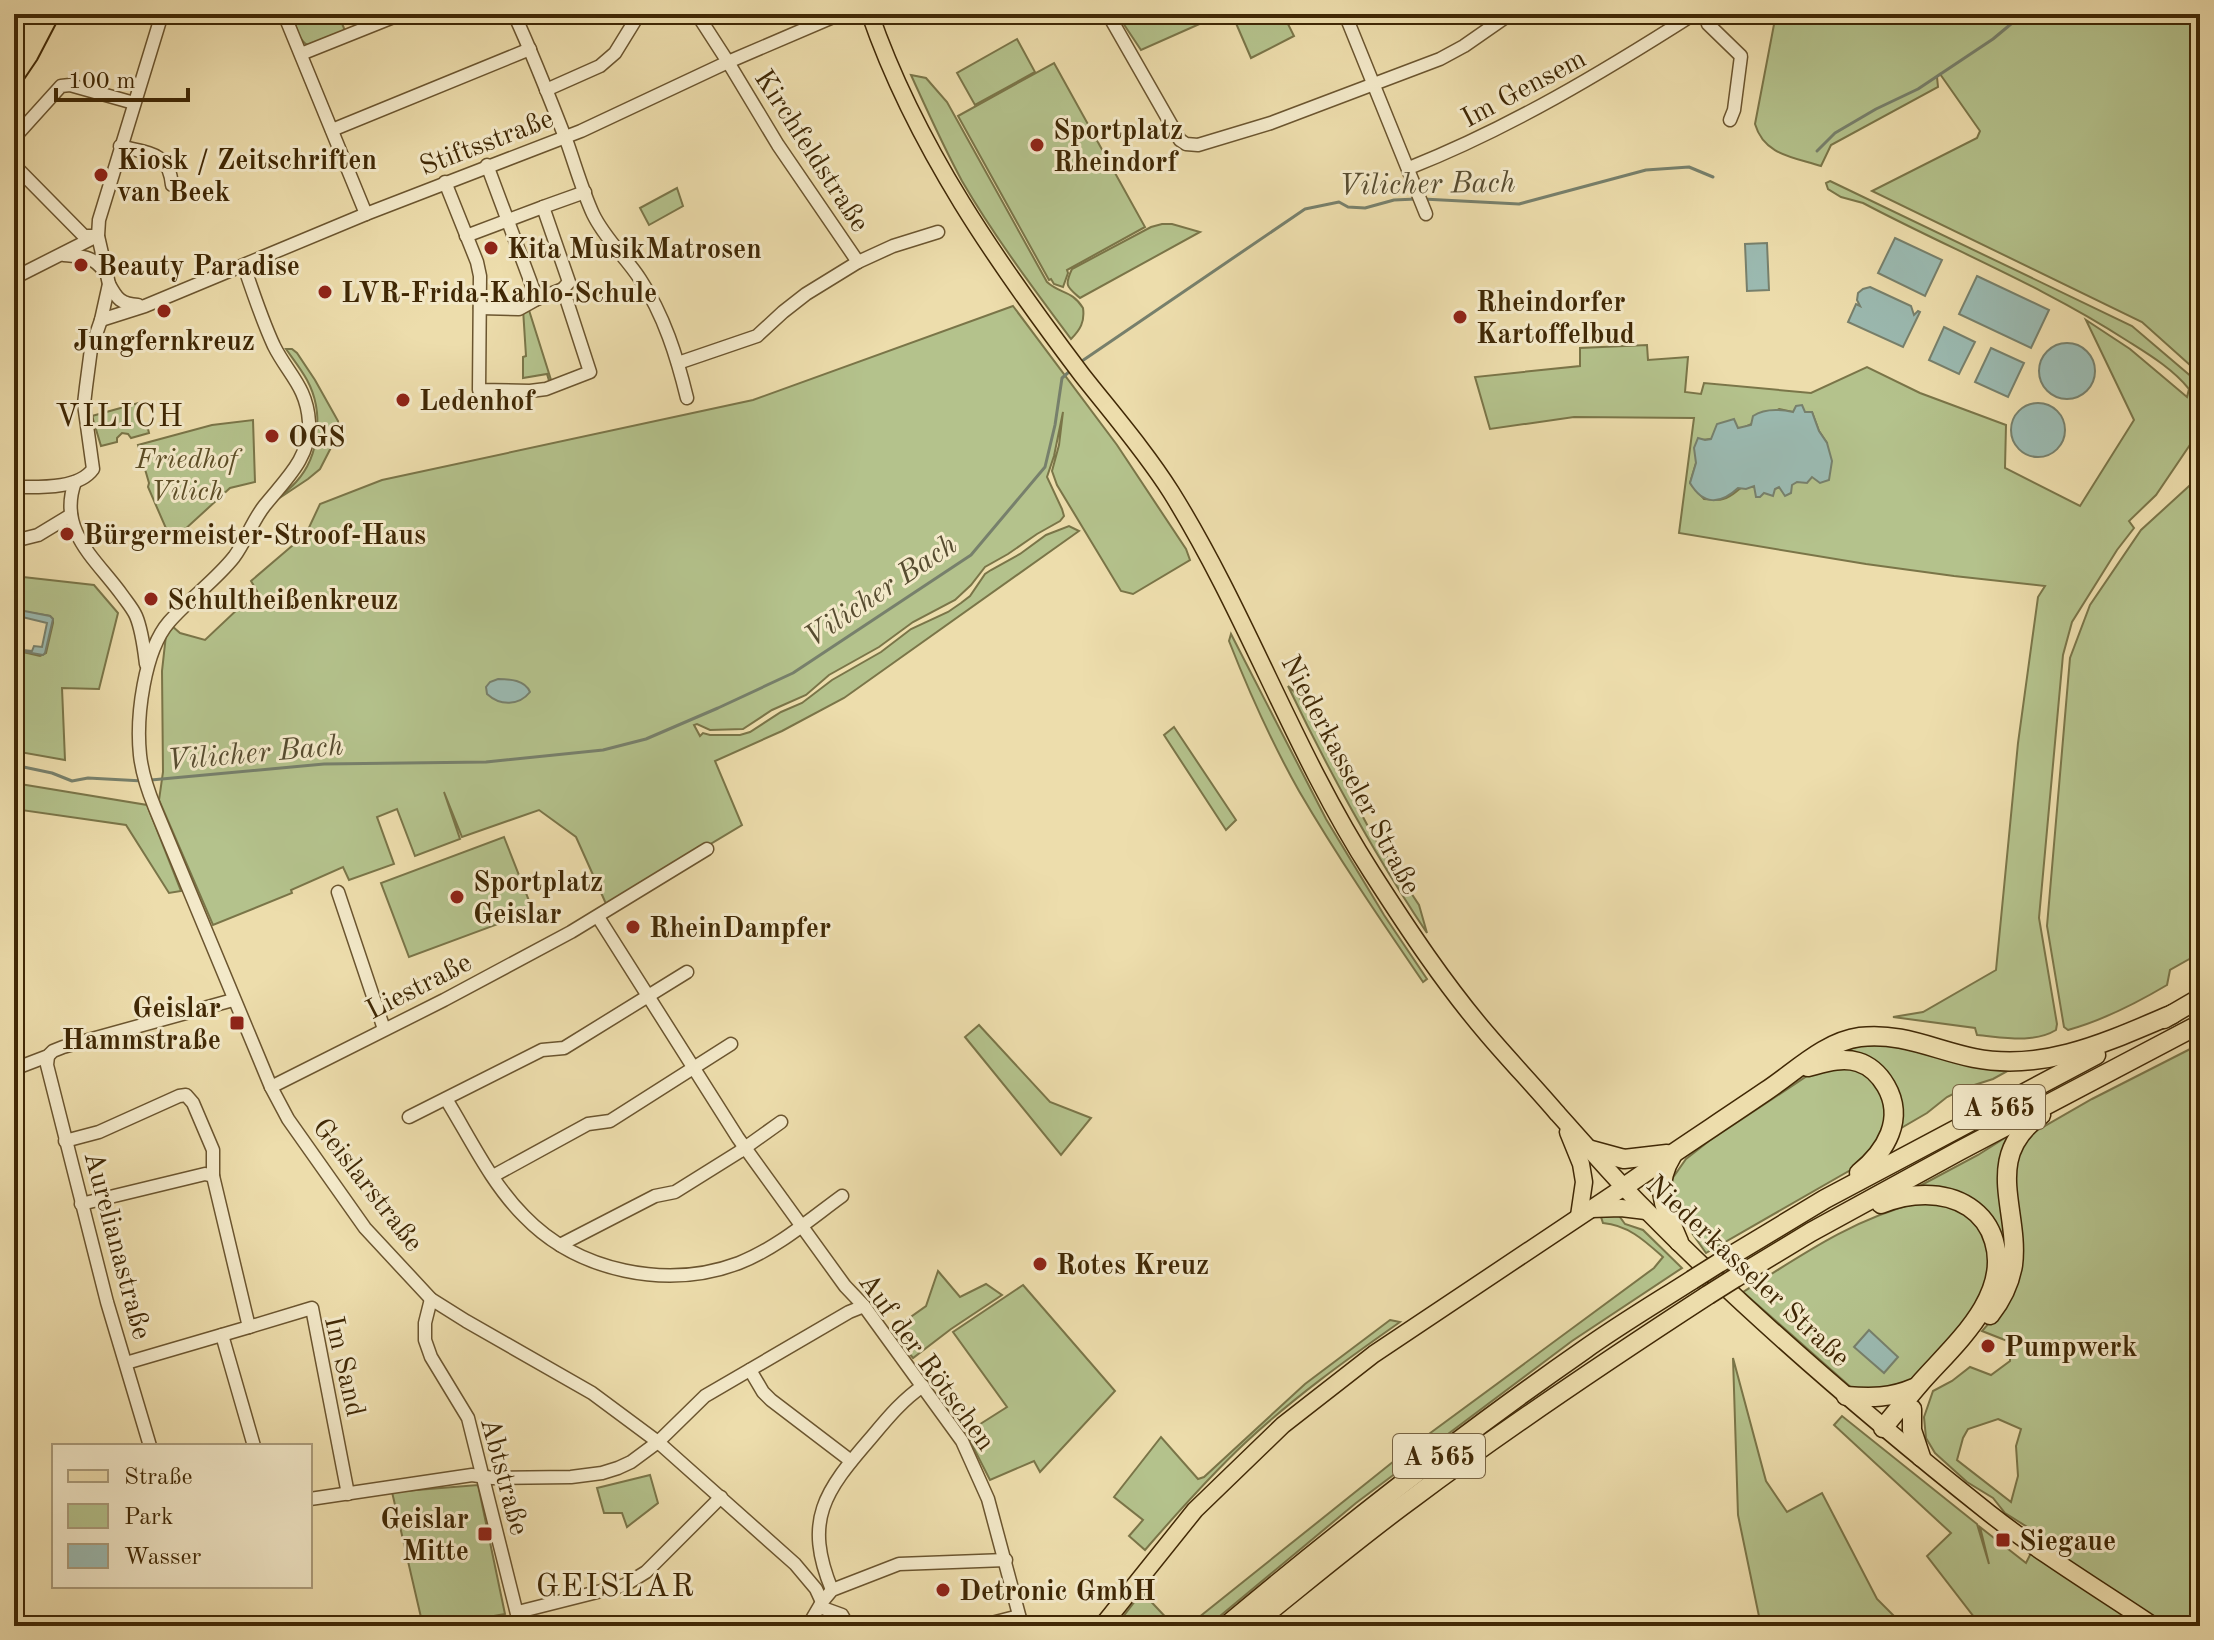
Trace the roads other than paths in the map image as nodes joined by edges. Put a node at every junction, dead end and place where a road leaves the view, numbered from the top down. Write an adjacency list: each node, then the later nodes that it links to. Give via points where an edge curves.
1 (162, 14): 19 (street)
2 (284, 14): 15 (street)
3 (401, 14): 15 (street)
4 (514, 14): 14 (street)
5 (639, 14): 18 (street, via 615,53 600,66)
6 (697, 14): 16 (street, Kirchfeldstraße)
7 (840, 14): 16 (street, Stiftsstraße)
8 (870, 14): 76 (main road, Niederkasseler Straße, via 904,97 950,183 1070,358 1168,487 1206,551 1367,866 1486,1033)
9 (1108, 14): 17 (street, via 1186,144 1271,123)
10 (1345, 14): 17 (street)
11 (1510, 14): 17 (street, via 1440,59)
12 (1694, 14): 27 (street, Im Gensem, via 1601,74 1460,148)
13 (1705, 14): 20 (street, via 1708,24 1741,56)
14 (530, 49): 18 (street); 21 (street)
15 (301, 54): 21 (street)
16 (728, 62): 22 (street, Stiftsstraße); 39 (street, Kirchfeldstraße)
17 (1375, 85): 27 (street)
18 (546, 90): 22 (street)
19 (134, 103): 23 (street, via 61,86); 24 (street)
20 (1730, 120)
21 (332, 130): 33 (street)
22 (564, 137): 26 (street, Stiftsstraße); 30 (street)
23 (14, 138)
24 (120, 146): 29 (street, via 162,158 171,170); 36 (street)
25 (14, 165): 36 (street, via 84,236)
26 (487, 165): 28 (street, Stiftsstraße); 34 (street)
27 (1409, 168): 31 (street)
28 (445, 182): 33 (street, Stiftsstraße); 37 (street)
29 (172, 185)
30 (585, 192): 32 (street); 48 (street, via 600,228 650,295)
31 (1422, 203)
32 (543, 207): 34 (street); 43 (street, via 569,282)
33 (366, 214): 40 (street, Stiftsstraße)
34 (508, 220): 37 (street); 44 (street)
35 (938, 232): 39 (street)
36 (98, 236): 38 (street); 42 (street)
37 (466, 236): 46 (street, via 480,276)
38 (61, 255): 41 (street); 42 (street, via 97,261)
39 (858, 262): 48 (street, via 806,294 757,336)
40 (244, 266): 45 (street, Stiftsstraße); 54 (street, via 273,344 307,403 305,449 233,558)
41 (14, 278)
42 (108, 279): 45 (street, via 117,299); 47 (street)
43 (563, 289): 44 (street); 46 (street, via 590,372 546,389 479,390)
44 (537, 299): 46 (street, via 519,309)
45 (145, 306): 47 (street, Stiftsstraße)
46 (480, 308)
47 (101, 320): 50 (street, via 91,349 84,404 93,469)
48 (678, 363): 49 (street)
49 (687, 398)
50 (75, 482): 51 (street); 52 (street)
51 (14, 487)
52 (71, 515): 53 (street, via 38,535); 55 (street, via 84,549 136,614)
53 (14, 541)
54 (159, 636): 55 (street); 56 (street)
55 (142, 637): 56 (street)
56 (147, 671): 63 (street, Geislarstraße, via 139,739 144,776)
57 (707, 849): 59 (street, Liestraße)
58 (338, 892): 66 (street)
59 (598, 917): 61 (street, Auf der Rötschen); 66 (street, Liestraße)
60 (687, 972): 61 (street)
61 (648, 996): 70 (street, Auf der Rötschen); 74 (street, via 564,1048 542,1050)
62 (2200, 998): 64 (highway, A 565)
63 (233, 1000): 68 (street, via 63,1047); 72 (street, Geislarstraße)
64 (2173, 1014): 71 (highway, via 2081,1051 2036,1061 1974,1058 1886,1036 1828,1047); 86 (highway, A 565)
65 (2200, 1024): 73 (highway, A 565)
66 (384, 1029): 72 (street, Liestraße)
67 (731, 1044): 70 (street)
68 (48, 1056): 69 (street); 78 (street, Aurelianastraße)
69 (14, 1069)
70 (694, 1069): 79 (street, Auf der Rötschen); 83 (street, via 610,1121 588,1124)
71 (1797, 1070): 81 (highway); 86 (highway, via 1830,1061 1858,1062 1878,1073 1893,1101 1889,1138 1874,1160)
72 (271, 1087): 94 (street, Geislarstraße, via 357,1217)
73 (2081, 1087): 91 (highway, A 565); 103 (highway, via 2031,1122 2010,1154 2010,1280 1998,1305)
74 (446, 1099): 75 (street); 83 (street)
75 (409, 1117)
76 (1563, 1119): 80 (main road, Niederkasseler Straße); 89 (main road, via 1581,1164)
77 (781, 1122): 79 (street)
78 (65, 1141): 82 (street, via 186,1095 213,1150); 87 (street, Aurelianastraße)
79 (745, 1147): 90 (street, Auf der Rötschen); 93 (street, via 675,1192 651,1197)
80 (1591, 1150): 81 (highway, via 1624,1159); 84 (main road, Niederkasseler Straße)
81 (1674, 1153): 84 (highway); 92 (highway, via 1665,1167 1662,1202)
82 (213, 1176): 87 (street); 96 (street)
83 (493, 1176): 93 (street, via 523,1215)
84 (1624, 1187): 88 (main road, Niederkasseler Straße); 89 (main road)
85 (842, 1196): 90 (street)
86 (1825, 1199): 124 (highway, A 565, bridge, via 1587,1348 1472,1430)
87 (81, 1204): 98 (street, Aurelianastraße)
88 (1646, 1211): 89 (main road); 92 (main road, Niederkasseler Straße)
89 (1584, 1212): 123 (main road, via 1374,1354 1283,1425 1195,1510)
90 (802, 1225): 93 (street, via 740,1262 699,1274 619,1270); 95 (street, Auf der Rötschen)
91 (1811, 1232): 101 (highway, via 1898,1197 1927,1195 1969,1207 1991,1230 1997,1262 1988,1297 1971,1327); 125 (highway, A 565, bridge, via 1577,1380 1410,1500)
92 (1679, 1242): 102 (main road, Niederkasseler Straße)
93 (560, 1245)
94 (431, 1299): 105 (street, Geislarstraße, via 592,1393); 110 (street, Abtstraße, via 424,1332 427,1349 468,1418)
95 (864, 1306): 99 (street); 100 (street, Auf der Rötschen)
96 (249, 1327): 97 (street); 111 (street, Im Sand, via 312,1308)
97 (222, 1335): 98 (street); 107 (street)
98 (126, 1363): 106 (street, Aurelianastraße)
99 (750, 1370): 105 (street, via 705,1396); 109 (street, via 771,1400)
100 (923, 1386): 109 (street); 114 (street, Auf der Rötschen, via 978,1472)
101 (1917, 1387): 102 (highway, via 1878,1398); 104 (highway)
102 (1846, 1396): 104 (main road, Niederkasseler Straße)
103 (1912, 1409): 104 (highway); 108 (highway)
104 (1887, 1431): 108 (main road, Niederkasseler Straße)
105 (658, 1442): 110 (street, via 631,1462 602,1473); 112 (street, Geislarstraße)
106 (149, 1444)
107 (253, 1444)
108 (1921, 1457): 126 (main road, Niederkasseler Straße, via 2025,1539)
109 (851, 1461): 115 (street, via 827,1495 819,1526)
110 (482, 1476): 111 (street); 117 (street, Abtstraße)
111 (348, 1494): 113 (street)
112 (721, 1497): 116 (street, Geislarstraße, via 795,1564); 117 (street, via 646,1572 625,1585)
113 (312, 1499)
114 (1006, 1560): 115 (street, via 899,1564); 118 (street, Auf der Rötschen)
115 (832, 1590): 116 (street)
116 (821, 1604): 120 (street); 121 (street, via 842,1615)
117 (518, 1612): 119 (street, Abtstraße)
118 (1021, 1621): 122 (street)
119 (520, 1626)
120 (808, 1626)
121 (848, 1626)
122 (980, 1626)
123 (1102, 1626)
124 (1226, 1626)
125 (1251, 1626)
126 (2154, 1626)

